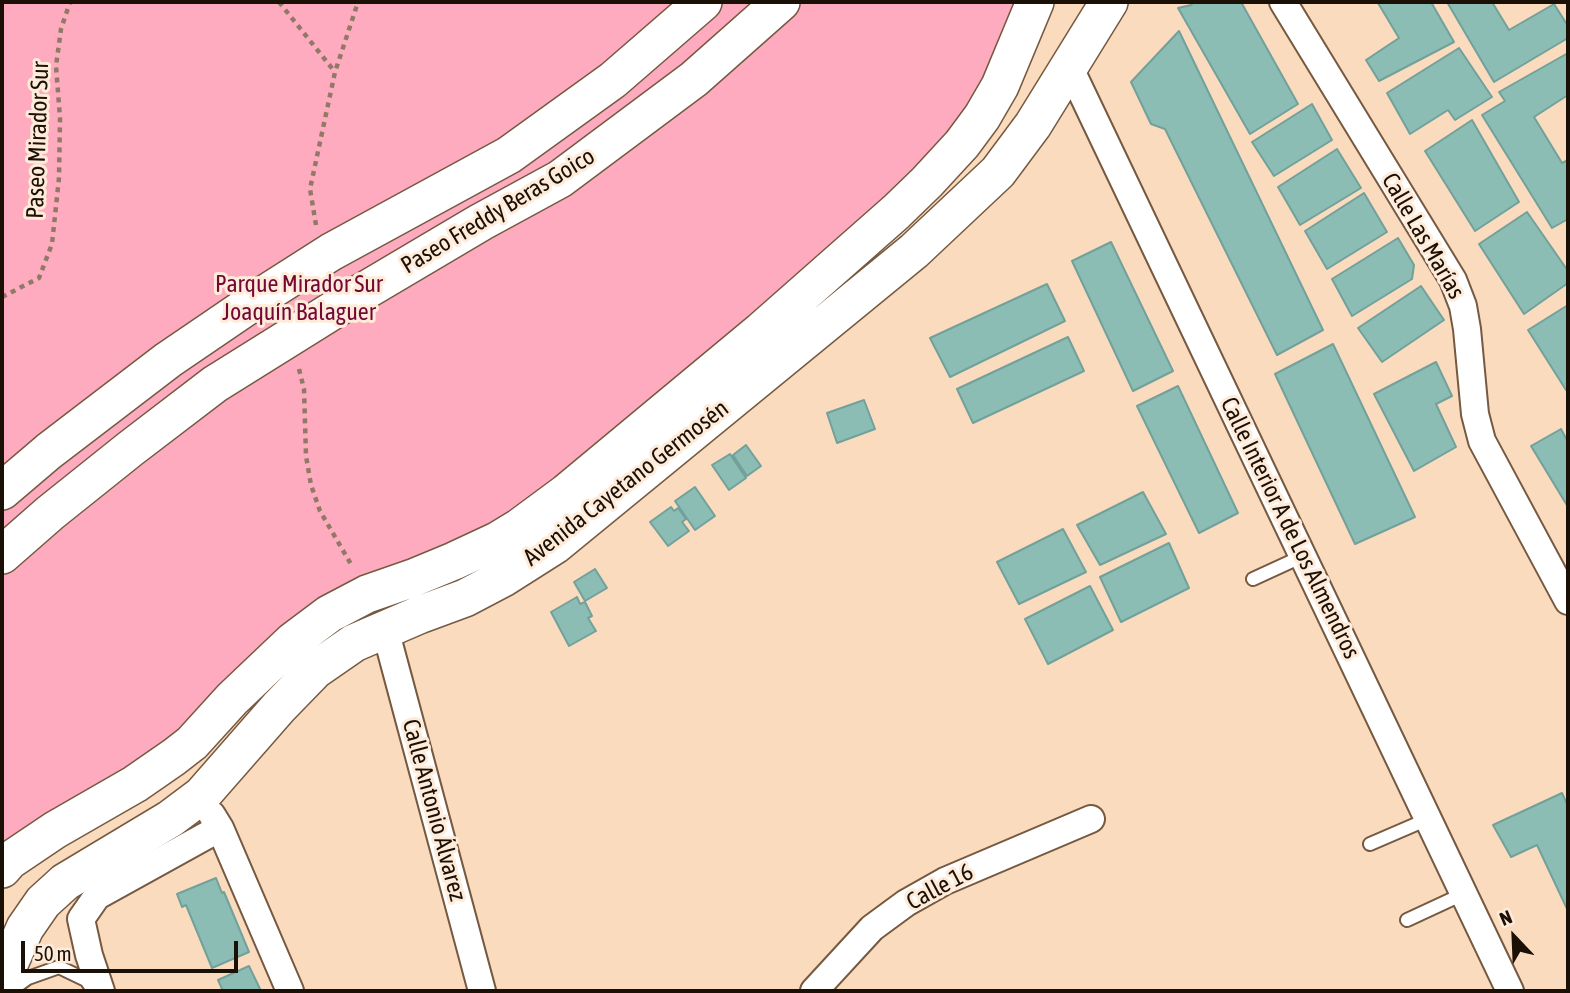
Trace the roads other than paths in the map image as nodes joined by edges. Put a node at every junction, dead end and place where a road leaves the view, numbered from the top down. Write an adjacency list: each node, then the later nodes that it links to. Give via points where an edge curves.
1 (703, 2): 7 (street, Paseo Freddy Beras Goico, via 612,80 509,155)
2 (781, 2): 8 (street, Paseo Freddy Beras Goico, via 694,79 560,179)
3 (1035, 2): 20 (street, Avenida Cayetano Germosén, via 1000,86 962,144 896,212 761,331 520,527 329,614 293,641 192,743)
4 (1109, 2): 6 (street, Avenida Cayetano Germosén)
5 (1283, 2): 13 (street, Calle Las Marías, via 1453,280 1463,306 1482,441)
6 (1069, 66): 11 (street, Calle Interior A de Los Almendros); 14 (street, Avenida Cayetano Germosén, via 998,172 914,251 555,545 465,598)
7 (331, 252): 8 (street); 9 (street, Paseo Freddy Beras Goico, via 168,360)
8 (356, 296): 10 (street, Paseo Freddy Beras Goico, via 215,384)
9 (2, 491)
10 (2, 555)
11 (1303, 555): 12 (lane); 16 (street, Calle Interior A de Los Almendros)
12 (1253, 579)
13 (1568, 601)
14 (385, 629): 15 (street, Avenida Cayetano Germosén, via 354,643 315,670); 28 (street, Calle Antonio Álvarez)
15 (202, 795): 18 (street); 23 (street, Avenida Cayetano Germosén, via 65,882 43,902 25,928)
16 (1428, 819): 19 (lane); 21 (street, Calle Interior A de Los Almendros)
17 (1091, 820): 29 (street, Calle 16, via 945,880 906,903 873,928)
18 (220, 828): 26 (street, via 97,896 81,919); 27 (street)
19 (1370, 844)
20 (2, 869)
21 (1463, 894): 22 (lane); 30 (street, Calle Interior A de Los Almendros)
22 (1407, 920)
23 (2, 980)
24 (10, 991): 25 (lane, via 28,978 59,967 86,980)
25 (94, 991)
26 (102, 991)
27 (290, 991)
28 (482, 991)
29 (814, 991)
30 (1510, 991)

